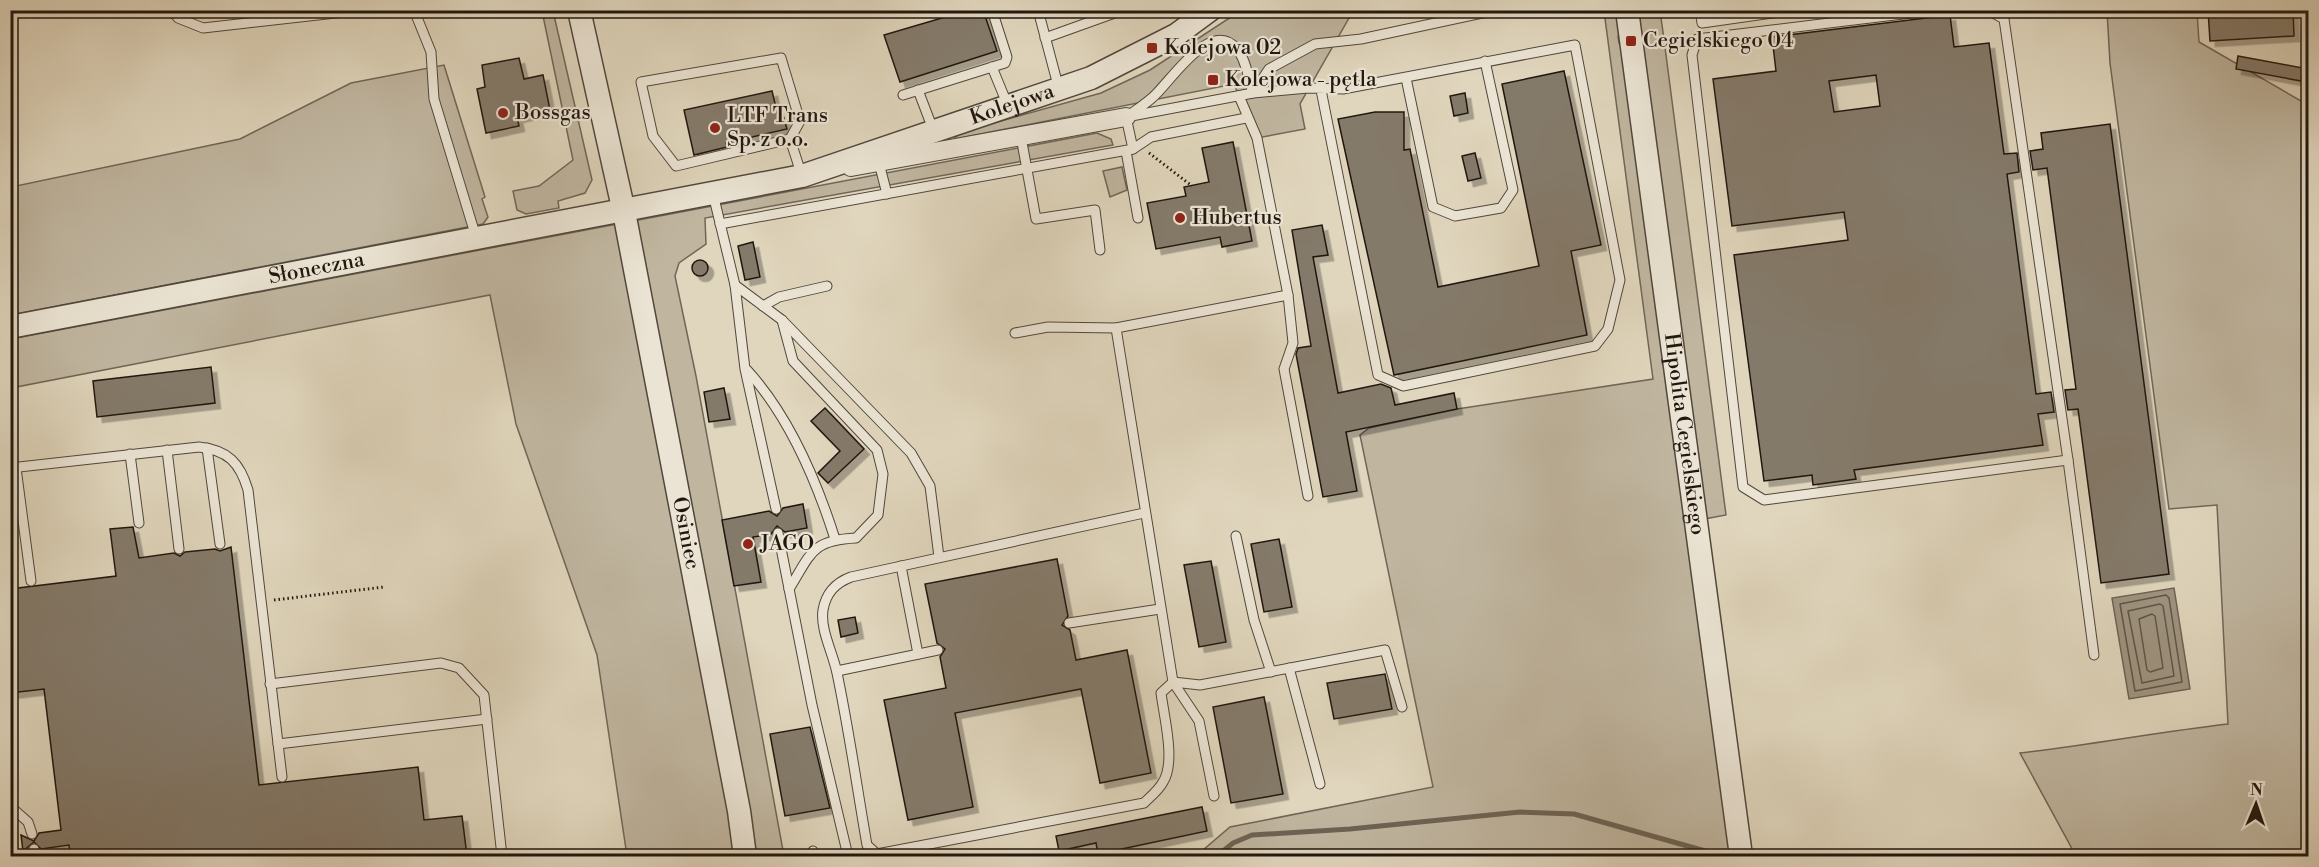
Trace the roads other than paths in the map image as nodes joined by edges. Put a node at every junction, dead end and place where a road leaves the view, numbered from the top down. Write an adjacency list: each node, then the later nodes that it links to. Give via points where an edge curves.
1 (172, 10): 2 (lane, via 178,18 203,28)
2 (362, 10)
3 (414, 10): 42 (lane, via 431,52 434,99)
4 (579, 10): 39 (street, Osiniec)
5 (992, 10): 19 (lane, via 1007,57 1005,63)
6 (1038, 10): 17 (lane)
7 (1123, 10): 17 (lane)
8 (1210, 10): 22 (street, Kolejowa, via 1152,48 1098,76)
9 (1496, 10): 24 (lane, via 1361,39 1315,44 1269,69)
10 (1627, 10): 92 (street, Hipolita Cegielskiego)
11 (1700, 10): 12 (lane, via 1702,23)
12 (1794, 10)
13 (1830, 10): 16 (lane)
14 (1936, 10): 16 (lane)
15 (1988, 10): 56 (lane, via 2004,19)
16 (1832, 22): 56 (lane, via 1697,39 1692,55 1743,488 1764,500)
17 (1045, 38): 22 (lane)
18 (1485, 61): 20 (lane); 20 (lane, via 1513,190 1501,208 1455,216 1433,207); 23 (lane, via 1575,45 1620,280 1608,329 1595,346 1403,386 1378,375)
19 (992, 67): 21 (lane); 27 (lane)
20 (1406, 78): 23 (lane)
21 (918, 90): 25 (lane); 30 (lane)
22 (1060, 90): 27 (street, Kolejowa)
23 (1321, 90): 24 (lane)
24 (1253, 93): 26 (lane, Kolejowa); 28 (lane, Kolejowa, via 1238,50 1225,42 1213,41 1201,47 1153,98)
25 (903, 95)
26 (1239, 96): 28 (lane, Kolejowa); 29 (lane)
27 (1009, 107): 30 (street, Kolejowa)
28 (1126, 117): 31 (street, Kolejowa); 33 (lane)
29 (1246, 118): 33 (lane, via 1151,137); 46 (lane, via 1257,138)
30 (934, 132): 36 (street, Kolejowa)
31 (1021, 137): 34 (street, Kolejowa); 35 (lane)
32 (790, 139): 32 (lane, via 676,166 653,136 640,82 781,57 800,121); 36 (lane)
33 (1129, 150): 35 (lane); 40 (lane)
34 (879, 163): 36 (street, Kolejowa); 38 (lane)
35 (1028, 169): 38 (lane); 43 (lane, via 1036,219 1095,210)
36 (802, 176): 37 (street, Kolejowa)
37 (713, 194): 39 (street, Kolejowa); 41 (lane)
38 (887, 194): 41 (lane)
39 (624, 212): 42 (street, Słoneczna); 90 (street, Osiniec)
40 (1138, 219)
41 (720, 224): 44 (lane)
42 (476, 239): 49 (street, Słoneczna)
43 (1100, 250)
44 (735, 285): 47 (lane); 52 (lane)
45 (827, 286): 47 (lane, via 779,297)
46 (1288, 295): 50 (lane); 58 (lane, via 1293,343 1284,369)
47 (763, 306): 48 (lane)
48 (782, 320): 64 (lane, via 793,361 877,450 883,474 878,515 856,538); 67 (lane, via 911,453 930,486)
49 (10, 327)
50 (1116, 328): 51 (lane, via 1048,327); 60 (lane)
51 (1015, 333)
52 (746, 369): 59 (lane); 64 (lane, via 770,395 817,487)
53 (207, 448): 54 (lane); 65 (lane); 80 (lane, via 229,457 242,471 248,490)
54 (167, 450): 55 (lane); 66 (lane)
55 (130, 454): 57 (lane); 61 (lane)
56 (2068, 460): 75 (lane)
57 (13, 468): 69 (lane)
58 (1308, 496)
59 (776, 509)
60 (1144, 513): 67 (lane); 71 (lane)
61 (140, 523)
62 (778, 533): 70 (lane)
63 (1236, 536): 78 (lane, via 1254,620)
64 (835, 539): 70 (lane, via 817,546)
65 (220, 544)
66 (179, 549)
67 (939, 558): 68 (lane)
68 (901, 566): 74 (lane); 77 (lane, via 851,577 832,589 823,618)
69 (31, 581)
70 (789, 589): 91 (lane)
71 (1160, 609): 72 (lane); 79 (lane)
72 (1069, 623)
73 (938, 650): 74 (lane)
74 (918, 654): 77 (lane)
75 (2094, 655)
76 (1289, 668): 78 (lane); 81 (lane, via 1385,650); 85 (lane)
77 (837, 671): 79 (lane, via 867,846 877,854 1144,803 1164,782 1168,746 1161,693)
78 (1271, 672): 79 (lane, via 1200,685)
79 (1173, 682): 86 (lane, via 1199,721)
80 (270, 684): 82 (lane, via 441,663 459,668 484,695); 83 (lane)
81 (1402, 707)
82 (487, 719): 83 (lane); 89 (lane)
83 (278, 744): 84 (lane)
84 (282, 777)
85 (1320, 784)
86 (1214, 796)
87 (10, 806): 88 (lane, via 27,822)
88 (32, 834)
89 (502, 856)
90 (745, 856)
91 (848, 856)
92 (1741, 856)

